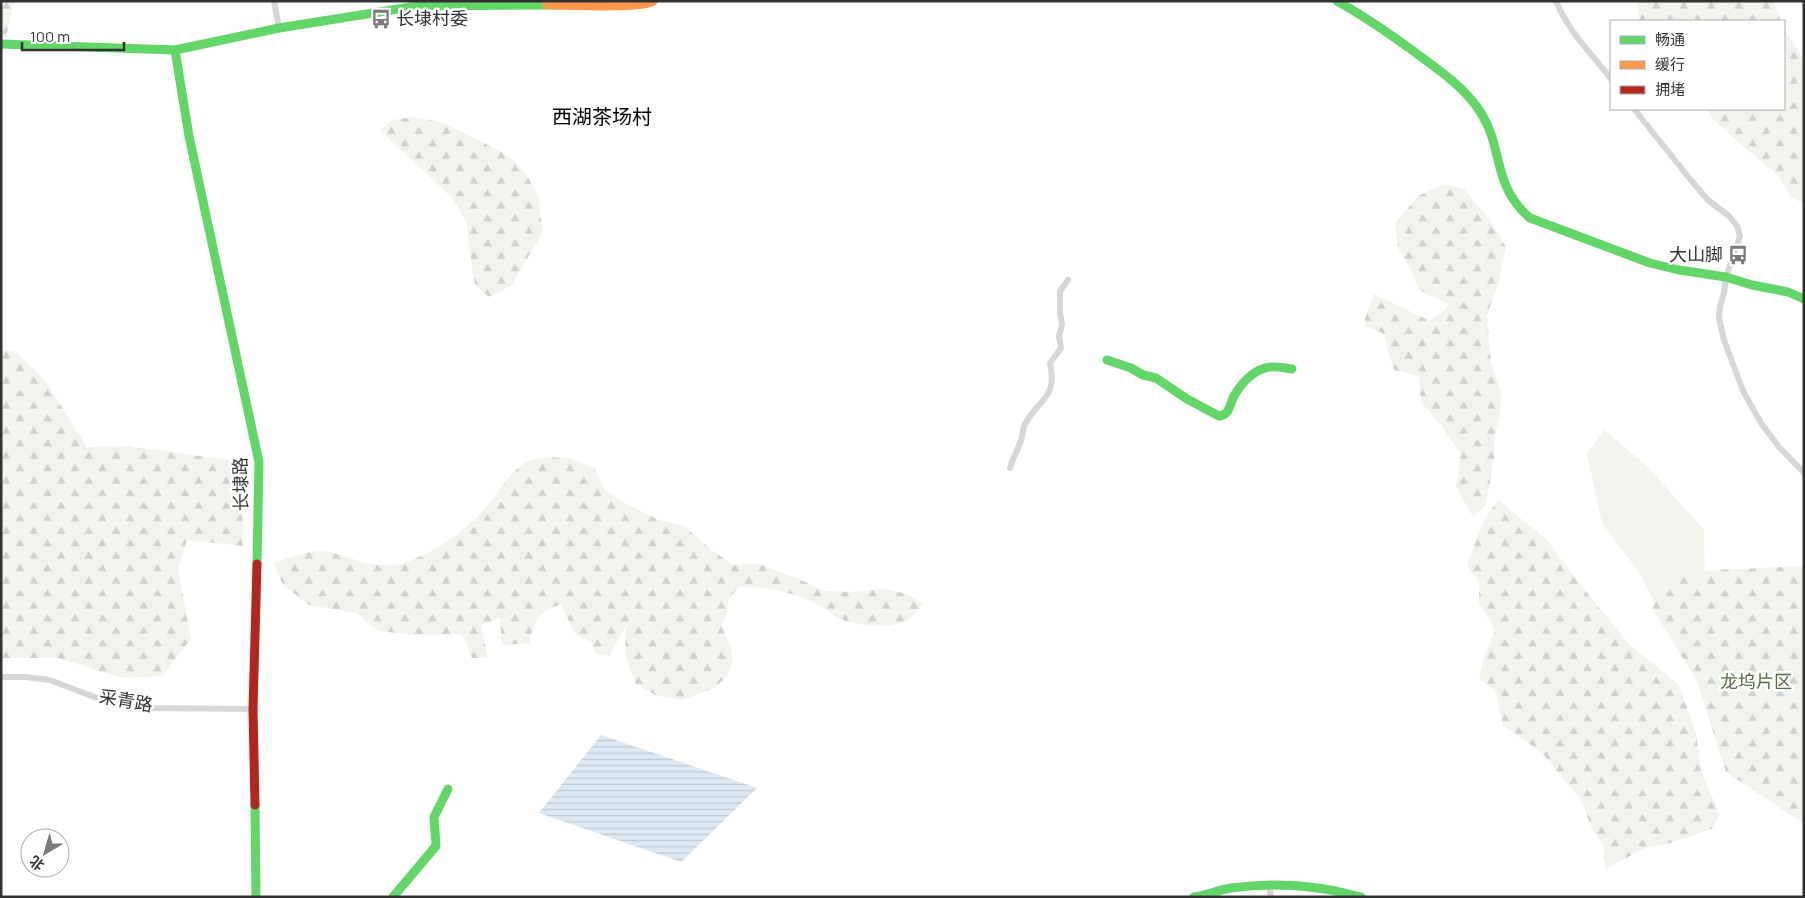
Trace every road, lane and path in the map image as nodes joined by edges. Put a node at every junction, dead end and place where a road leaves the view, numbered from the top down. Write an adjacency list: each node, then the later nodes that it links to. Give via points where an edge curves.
1 (274, 1): 5 (street)
2 (652, 1): 5 (street, via 649,4 625,5 417,6)
3 (1337, 1): 10 (street, via 1380,26 1468,94 1482,115 1504,185 1519,212 1650,263)
4 (1556, 1): 8 (street, via 1571,30)
5 (279, 28): 7 (street)
6 (1, 44): 7 (street)
7 (175, 50): 18 (street, 长埭路, via 189,136 259,462)
8 (1610, 78)
9 (1635, 110): 10 (street, via 1708,200 1737,226 1740,236)
10 (1726, 277): 12 (street, via 1788,292); 16 (street, via 1719,318 1742,391 1761,423)
11 (1068, 280): 15 (street, via 1060,291 1061,348 1050,362 1050,389 1025,424)
12 (1804, 300)
13 (1108, 360): 14 (street, via 1156,378 1219,416 1224,416 1230,409 1233,397 1248,377 1266,367)
14 (1292, 370)
15 (1010, 468)
16 (1804, 474)
17 (1, 677): 18 (street, 采青路, via 50,680 102,700 141,708)
18 (253, 709): 21 (street, 长埭路)
19 (448, 789): 22 (street, via 434,817 436,846)
20 (1269, 886): 23 (street, via 1223,890); 24 (street); 25 (street, via 1322,888)
21 (256, 897)
22 (393, 897)
23 (1194, 897)
24 (1271, 897)
25 (1361, 897)

